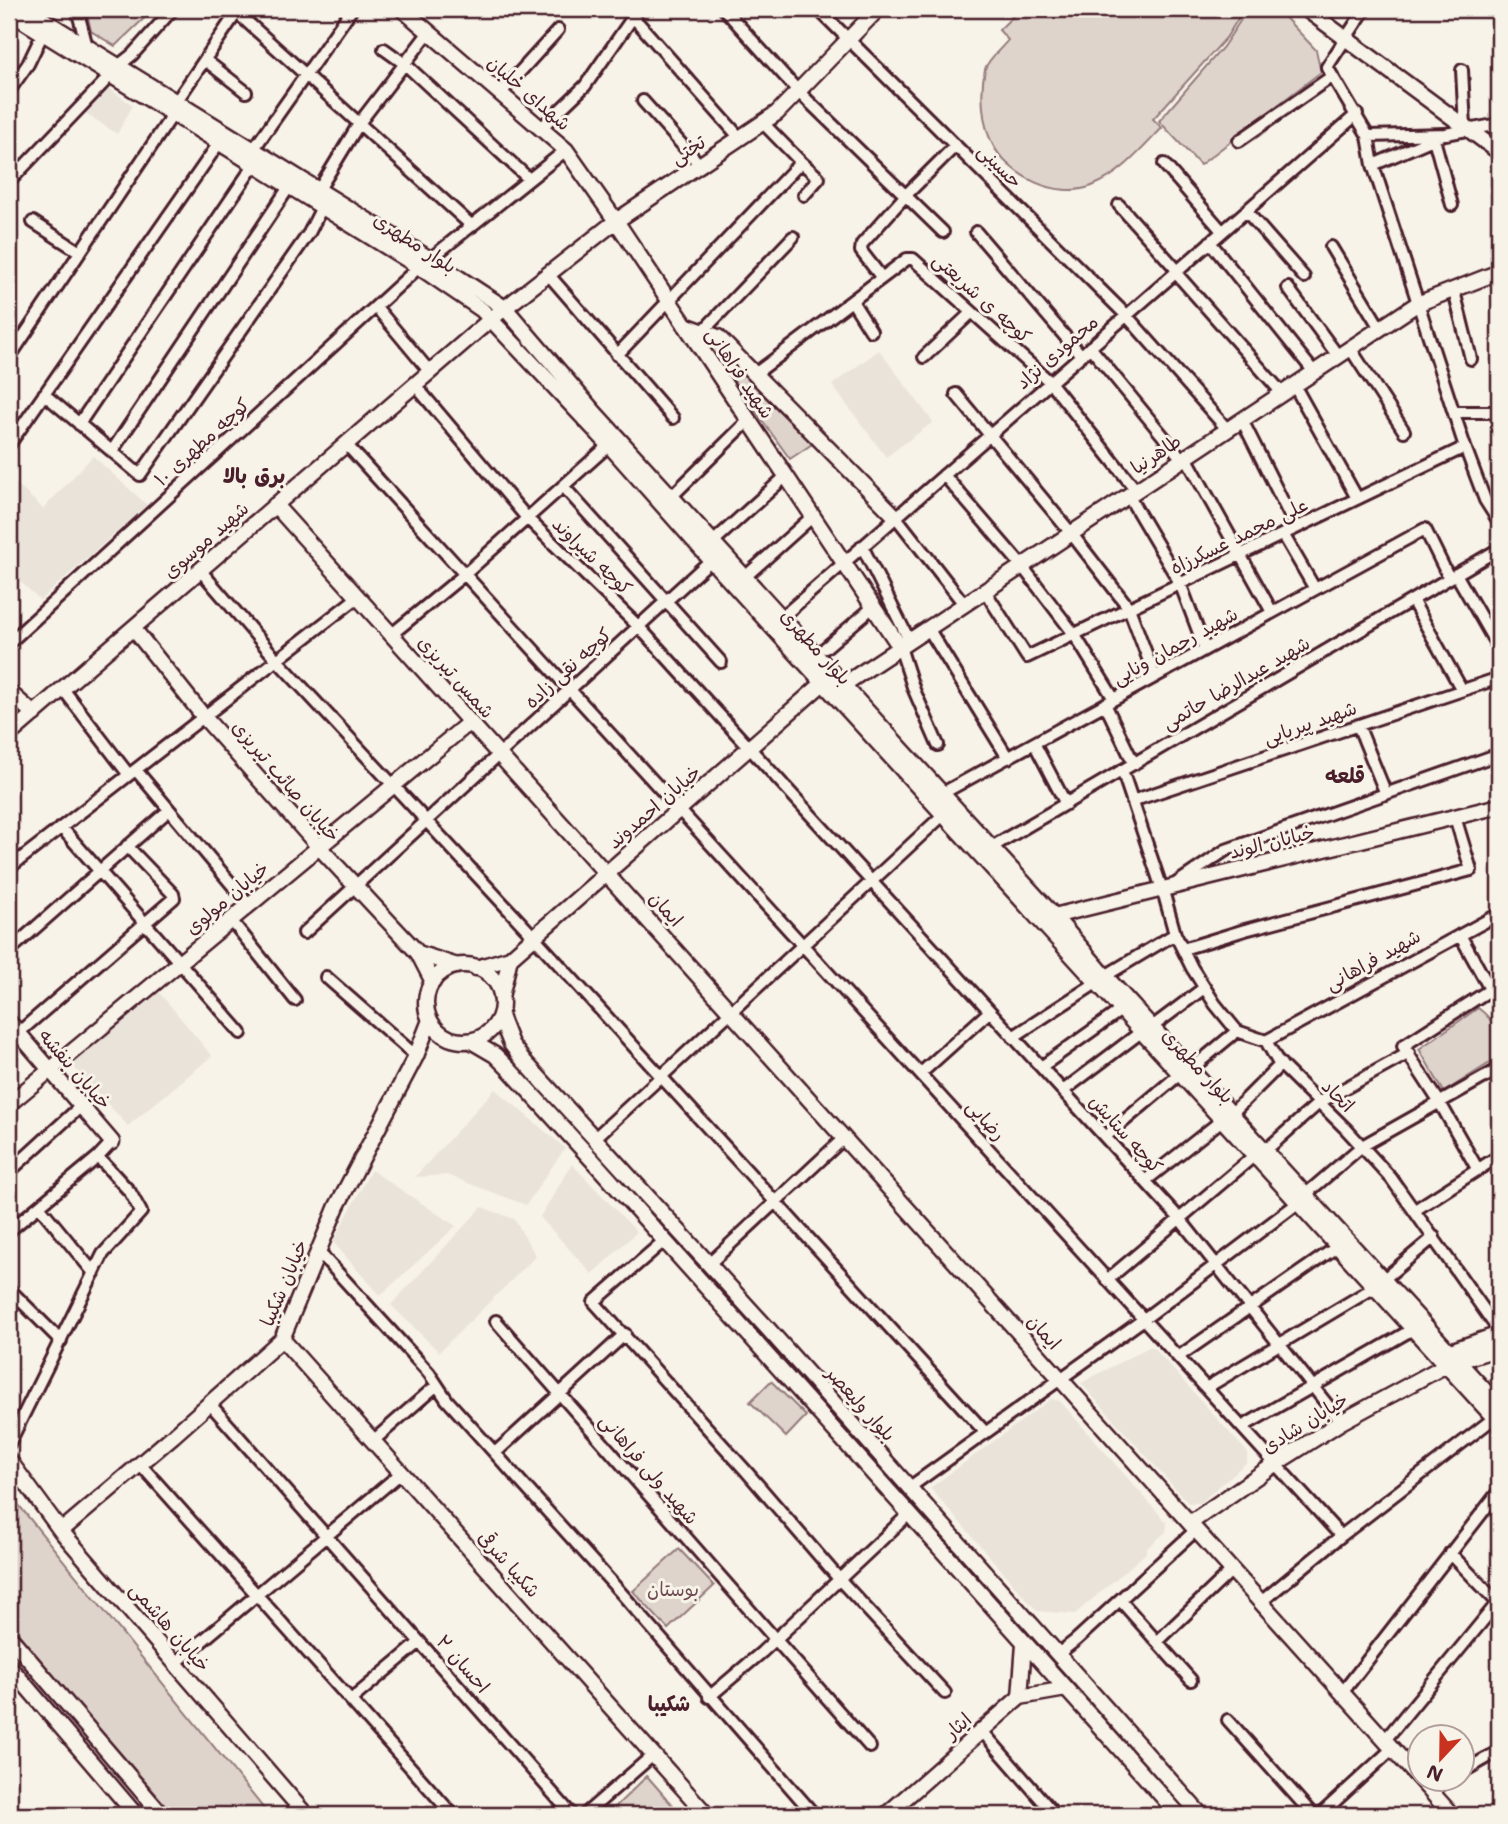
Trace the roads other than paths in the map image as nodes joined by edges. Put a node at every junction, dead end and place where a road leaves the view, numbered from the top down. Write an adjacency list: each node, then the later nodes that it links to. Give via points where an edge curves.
1 (26, 9): 19 (main road, بلوار مطهری)
2 (76, 9): 19 (street)
3 (173, 9): 24 (street)
4 (352, 9): 25 (street)
5 (402, 9): 15 (main road, شهدای خلبان)
6 (724, 9): 29 (street)
7 (818, 9): 18 (street, حسینی)
8 (878, 9): 18 (main road, تختی)
9 (1306, 9): 17 (main road)
10 (1365, 9): 17 (street)
11 (236, 10): 21 (street); 25 (street)
12 (9, 12): 16 (main road, بلوار مطهری)
13 (629, 13): 38 (street, via 585,86); 41 (street)
14 (558, 30): 30 (street)
15 (429, 32): 22 (street); 30 (main road, شهدای خلبان)
16 (43, 33): 24 (main road, بلوار مطهری); 27 (street)
17 (1345, 38): 26 (street, via 1326,67); 37 (main road)
18 (849, 41): 29 (main road, تختی); 45 (street, حسینی)
19 (90, 48): 24 (main road, بلوار مطهری)
20 (384, 49): 22 (street)
21 (205, 60): 28 (street); 32 (street)
22 (405, 64): 34 (street); 53 (street)
23 (1462, 69): 37 (street)
24 (114, 70): 32 (main road, بلوار مطهری); 54 (street)
25 (306, 73): 34 (street); 48 (street)
26 (1331, 77): 33 (street); 43 (street)
27 (9, 91)
28 (246, 92)
29 (799, 92): 35 (main road, تختی); 58 (street)
30 (500, 94): 38 (main road, شهدای خلبان)
31 (642, 102): 52 (street)
32 (175, 108): 44 (main road, بلوار مطهری); 48 (main road, بلوار مطهری); 72 (street)
33 (1357, 114): 40 (street); 62 (street, محمودی نژاد)
34 (360, 122): 56 (street); 65 (street)
35 (763, 123): 41 (main road, تختی); 49 (street)
36 (1499, 124): 37 (street)
37 (1467, 128): 39 (street); 47 (main road)
38 (540, 129): 46 (main road, شهدای خلبان)
39 (1446, 134): 40 (street); 42 (street)
40 (1368, 136): 51 (street)
41 (740, 138): 52 (main road, تختی)
42 (1434, 139): 51 (street); 60 (street)
43 (1239, 141)
44 (219, 143): 48 (main road, بلوار مطهری); 106 (street)
45 (955, 146): 58 (street); 87 (street, حسینی)
46 (566, 150): 53 (street, کوچه مطهری ۱۰); 63 (main road, شهدای خلبان)
47 (1499, 152)
48 (254, 158): 55 (main road, بلوار مطهری); 56 (main road, بلوار مطهری); 113 (street)
49 (801, 162): 57 (street, via 819,178); 81 (street)
50 (1164, 164): 66 (street)
51 (1373, 165): 83 (street)
52 (701, 166): 63 (main road, تختی)
53 (529, 179): 65 (street, کوچه مطهری ۱۰)
54 (9, 182)
55 (289, 187): 61 (main road, بلوار مطهری); 121 (street)
56 (318, 191): 73 (main road, بلوار مطهری)
57 (804, 195)
58 (906, 195): 67 (street); 78 (street, via 862,244 861,251)
59 (1119, 205): 74 (street)
60 (1452, 205)
61 (322, 207): 73 (main road, بلوار مطهری); 121 (street, via 309,233 140,475)
62 (1246, 211): 66 (street, محمودی نژاد); 77 (street)
63 (616, 221): 76 (main road, تختی); 81 (main road, شهدای خلبان)
64 (33, 222): 72 (street)
65 (472, 226): 73 (street, کوچه مطهری ۱۰)
66 (1222, 231): 70 (street, محمودی نژاد)
67 (943, 232)
68 (976, 232): 96 (street)
69 (793, 237): 91 (street)
70 (1210, 242): 74 (street, محمودی نژاد); 101 (street)
71 (1331, 247): 90 (street)
72 (80, 252): 98 (street)
73 (425, 263): 84 (street, کوچه مطهری ۱۰); 85 (main road, بلوار مطهری); 88 (main road, بلوار مطهری)
74 (1176, 271): 87 (street, محمودی نژاد); 105 (street)
75 (1499, 272): 80 (main road, طاهرنیا)
76 (548, 274): 85 (main road, تختی); 95 (street)
77 (1304, 277)
78 (882, 278): 82 (street, کوچه ی شریعتی); 86 (street, کوچه ی شریعتی, via 907,258 913,259)
79 (1288, 288): 94 (street)
80 (1454, 291): 83 (main road, طاهرنیا); 99 (street)
81 (668, 300): 89 (main road, شهدای خلبان); 95 (street)
82 (852, 301): 92 (street); 102 (street, کوچه ی شریعتی)
83 (1416, 304): 90 (main road, طاهرنیا); 108 (street)
84 (376, 307): 100 (street); 164 (street, کوچه مطهری ۱۰)
85 (505, 308): 88 (main road, تختی); 127 (main road, بلوار مطهری)
86 (972, 312): 97 (street); 103 (street, کوچه ی شریعتی)
87 (1126, 315): 93 (street, محمودی نژاد); 114 (street, حسینی)
88 (491, 319): 100 (main road, شهید موسوی); 119 (main road, بلوار مطهری)
89 (685, 325): 91 (main road, شهید فراهانی); 112 (main road, شهید فراهانی)
90 (1380, 328): 94 (main road, طاهرنیا)
91 (704, 330): 102 (main road, شهید فراهانی, via 718,337)
92 (871, 331)
93 (1090, 346): 96 (street, محمودی نژاد); 122 (street)
94 (1344, 352): 101 (main road, طاهرنیا); 115 (street)
95 (617, 355): 110 (street)
96 (1081, 355): 103 (street, محمودی نژاد)
97 (924, 357)
98 (9, 358)
99 (1471, 359)
100 (429, 372): 104 (main road, شهید موسوی)
101 (1314, 372): 105 (main road, طاهرنیا)
102 (755, 374): 131 (main road, شهید فراهانی)
103 (1050, 382): 116 (street, محمودی نژاد); 126 (street, کوچه ی شریعتی)
104 (415, 385): 117 (main road, شهید موسوی); 132 (street, کوچه شیراوند)
105 (1288, 389): 111 (main road, طاهرنیا); 128 (street)
106 (44, 394): 113 (street); 118 (street)
107 (956, 394): 116 (street)
108 (1454, 412): 109 (street); 120 (street)
109 (1499, 412)
110 (673, 418)
111 (1241, 420): 114 (main road, طاهرنیا); 134 (street)
112 (749, 421): 124 (main road, شهید فراهانی); 127 (street)
113 (79, 424): 121 (street)
114 (1227, 429): 122 (main road, طاهرنیا)
115 (1404, 431)
116 (989, 436): 123 (street, محمودی نژاد); 135 (street)
117 (346, 444): 129 (main road, شهید موسوی); 145 (street, رضایی)
118 (9, 445)
119 (609, 445): 125 (street); 141 (main road, بلوار مطهری)
120 (1465, 447): 128 (street, علی محمد عسکرزاه); 133 (street, via 1485,500)
121 (111, 452)
122 (1184, 458): 126 (main road, طاهرنیا); 140 (street)
123 (944, 475): 131 (street, محمودی نژاد); 143 (street)
124 (786, 476): 130 (main road, شهید فراهانی); 137 (street)
125 (563, 486): 132 (street); 153 (street)
126 (1132, 492): 135 (main road, طاهرنیا); 148 (street, کوچه ی شریعتی)
127 (672, 496): 137 (main road, بلوار مطهری)
128 (1357, 498): 134 (street, علی محمد عسکرزاه)
129 (275, 505): 144 (main road, شهید موسوی); 151 (main road, شمس تبریزی)
130 (813, 516): 142 (main road, شهید فراهانی); 147 (street)
131 (895, 517): 138 (street, محمودی نژاد); 154 (street)
132 (527, 518): 145 (street); 159 (street, کوچه شیراوند)
133 (1499, 522)
134 (1296, 528): 136 (street, علی محمد عسکرزاه)
135 (1071, 533): 143 (main road, طاهرنیا); 156 (street)
136 (1283, 534): 140 (street, علی محمد عسکرزاه); 149 (street)
137 (713, 542): 147 (main road, بلوار مطهری)
138 (862, 546): 142 (street, محمودی نژاد); 165 (street)
139 (1499, 549): 146 (street, شهید عبدالرضا حاتمی)
140 (1241, 554): 148 (street, علی محمد عسکرزاه); 157 (street)
141 (711, 560): 153 (street, کوچه نقی زاده); 173 (main road, بلوار مطهری)
142 (844, 562): 155 (main road, شهید فراهانی); 158 (street, محمودی نژاد)
143 (1022, 566): 150 (main road, طاهرنیا); 163 (street)
144 (200, 570): 160 (main road, شهید موسوی); 169 (street)
145 (465, 574): 162 (street); 176 (street, رضایی)
146 (1453, 576): 149 (street, شهید رحمان ونایی, via 1425,529); 152 (street, شهید عبدالرضا حاتمی); 168 (street)
147 (745, 577): 158 (main road, بلوار مطهری)
148 (1180, 583): 156 (street, علی محمد عسکرزاه); 167 (street, کوچه ی شریعتی)
149 (1315, 589): 157 (street, شهید رحمان ونایی)
150 (985, 591): 154 (main road, طاهرنیا); 163 (street, علی محمد عسکرزاه, via 1027,657)
151 (358, 597): 162 (main road, شمس تبریزی); 169 (street)
152 (1412, 600): 177 (street); 191 (street, شهید عبدالرضا حاتمی)
153 (666, 601): 159 (street, کوچه نقی زاده); 170 (street)
154 (964, 604): 161 (main road, طاهرنیا)
155 (873, 607): 165 (main road, شهید فراهانی); 166 (street)
156 (1129, 608): 163 (street, علی محمد عسکرزاه); 171 (street)
157 (1272, 612): 167 (street, شهید رحمان ونایی)
158 (781, 618): 174 (main road, بلوار مطهری)
159 (639, 627): 176 (street, کوچه نقی زاده); 187 (street, کوچه شیراوند)
160 (133, 628): 175 (main road, شهید موسوی); 181 (main road, خیابان صائب تبریزی)
161 (929, 628): 165 (main road, طاهرنیا); 190 (street)
162 (391, 634): 182 (main road, شمس تبریزی)
163 (1074, 634): 179 (street)
164 (9, 643)
165 (905, 644): 174 (main road, طاهرنیا); 186 (street, via 914,690)
166 (825, 648)
167 (1205, 649): 171 (street, شهید رحمان ونایی)
168 (1499, 649)
169 (277, 660): 181 (street); 194 (street)
170 (721, 662)
171 (1155, 677): 179 (street, شهید رحمان ونایی)
172 (1499, 678): 177 (street, شهید پیریایی)
173 (823, 683): 174 (main road); 187 (main road, خیابان احمدوند); 202 (main road, بلوار مطهری)
174 (843, 685): 195 (main road, بلوار مطهری)
175 (63, 689): 180 (main road, شهید موسوی); 193 (street)
176 (570, 689): 188 (street, کوچه نقی زاده); 200 (street, رضایی)
177 (1462, 690): 183 (street, شهید پیریایی)
178 (9, 692): 180 (main road)
179 (1110, 702): 185 (street, شهید رحمان ونایی); 191 (street)
180 (34, 713): 184 (main road, شهید موسوی)
181 (204, 717): 193 (street); 207 (main road, خیابان صائب تبریزی)
182 (470, 722): 188 (main road, شمس تبریزی); 194 (main road, خیابان مولوی)
183 (1357, 725): 196 (street); 197 (street, شهید پیریایی)
184 (9, 736)
185 (1034, 743): 190 (street, شهید رحمان ونایی); 198 (street)
186 (938, 745)
187 (750, 749): 200 (main road, خیابان احمدوند); 212 (street, کوچه شیراوند)
188 (500, 754): 204 (street, کوچه نقی زاده); 211 (main road, شمس تبریزی)
189 (1499, 754): 196 (street)
190 (1008, 758): 195 (street, شهید رحمان ونایی)
191 (1134, 764): 192 (street, شهید عبدالرضا حاتمی)
192 (1122, 771): 197 (street); 198 (street, شهید عبدالرضا حاتمی)
193 (133, 772): 201 (street); 205 (street)
194 (393, 786): 204 (street); 207 (main road, خیابان مولوی)
195 (941, 794): 208 (main road, بلوار مطهری)
196 (1386, 794): 214 (street, via 1226,850)
197 (1132, 801): 214 (street)
198 (1066, 804): 208 (street, شهید عبدالرضا حاتمی)
199 (1499, 806): 203 (main road, خیابان الوند)
200 (679, 809): 211 (main road, خیابان احمدوند); 224 (street, رضایی)
201 (169, 810): 206 (street); 215 (street)
202 (943, 815): 212 (street); 233 (main road, بلوار مطهری)
203 (1455, 817): 214 (main road, خیابان الوند); 225 (street, via 1471,870)
204 (426, 821): 213 (street, کوچه نقی زاده); 223 (street)
205 (62, 828): 209 (street); 210 (street)
206 (127, 846): 210 (street); 219 (street, via 174,898)
207 (318, 847): 213 (main road, خیابان صائب تبریزی); 215 (main road, خیابان مولوی)
208 (990, 848): 217 (main road, بلوار مطهری)
209 (9, 868)
210 (100, 871): 219 (street); 226 (street)
211 (608, 874): 223 (main road, خیابان احمدوند); 242 (main road, ایمان)
212 (871, 881): 224 (street); 241 (street, کوچه ستایش)
213 (355, 886): 220 (street, کوچه نقی زاده); 227 (main road, خیابان صائب تبریزی)
214 (1167, 888): 217 (main road, خیابان الوند); 221 (street)
215 (249, 905): 218 (main road, خیابان مولوی)
216 (1499, 914): 222 (street, شهید فراهانی)
217 (1054, 916): 233 (main road, بلوار مطهری)
218 (231, 920): 229 (main road, خیابان مولوی); 238 (street)
219 (146, 923): 229 (street); 247 (street)
220 (304, 933)
221 (1175, 934): 225 (street); 233 (street)
222 (1460, 935): 235 (street); 252 (street, شهید فراهانی)
223 (534, 937): 228 (main road, خیابان احمدوند); 261 (street)
224 (803, 945): 242 (street); 260 (street, رضایی)
225 (1183, 949): 236 (street)
226 (9, 951)
227 (418, 953): 230 (main road); 234 (main road)
228 (510, 958): 231 (main road); 237 (main road)
229 (180, 962): 248 (street); 258 (main road, خیابان مولوی)
230 (457, 966): 231 (main road); 234 (main road)
231 (477, 968): 237 (main road, via 493,979)
232 (326, 977): 254 (street)
233 (1100, 979): 240 (main road, بلوار مطهری); 245 (main road, بلوار مطهری); 250 (street)
234 (433, 982): 244 (main road, via 426,1000)
235 (1495, 987): 239 (street); 253 (street)
236 (1205, 988): 245 (street); 246 (street)
237 (501, 996): 243 (main road)
238 (295, 1000)
239 (1499, 1005)
240 (1121, 1010): 245 (main road, بلوار مطهری); 256 (street)
241 (990, 1011): 250 (street, کوچه ستایش); 260 (street)
242 (731, 1012): 261 (street); 270 (main road, ایمان)
243 (500, 1016): 251 (main road, via 489,1032); 268 (main road, بلوار ولیعصر, via 523,1060)
244 (430, 1020): 249 (main road); 254 (main road, خیابان شکیبا)
245 (1147, 1030): 259 (main road, بلوار مطهری); 262 (street)
246 (1237, 1031): 252 (street); 259 (street)
247 (12, 1032): 258 (main road, خیابان بنفشه)
248 (241, 1033)
249 (443, 1035): 251 (main road); 254 (main road)
250 (1013, 1037): 256 (street, کوچه ستایش)
251 (471, 1041): 286 (main road, بلوار ولیعصر, via 509,1069)
252 (1266, 1041): 255 (street, اتحاد)
253 (1406, 1049): 263 (street); 264 (street)
254 (416, 1056): 288 (main road, خیابان شکیبا)
255 (1281, 1064): 263 (street, اتحاد); 267 (street)
256 (1041, 1068): 262 (street, کوچه ستایش)
257 (1499, 1069): 264 (street)
258 (50, 1070): 265 (main road, خیابان مولوی); 266 (main road, خیابان بنفشه)
259 (1185, 1071): 267 (main road, بلوار مطهری); 269 (street)
260 (920, 1074): 292 (street, رضایی)
261 (661, 1077): 268 (street); 280 (street)
262 (1063, 1091): 269 (street, کوچه ستایش)
263 (1320, 1102): 272 (street, اتحاد); 273 (street)
264 (1440, 1103): 272 (street); 276 (street)
265 (9, 1104)
266 (81, 1106): 271 (main road, خیابان بنفشه); 277 (street)
267 (1227, 1116): 273 (main road, بلوار مطهری); 278 (street)
268 (596, 1137): 289 (main road, بلوار ولیعصر)
269 (1105, 1137): 278 (street, کوچه ستایش)
270 (844, 1138): 280 (street); 307 (main road, ایمان)
271 (112, 1142): 274 (street)
272 (1362, 1146): 279 (street); 282 (street, اتحاد)
273 (1260, 1153): 279 (main road, بلوار مطهری); 283 (street)
274 (98, 1157): 281 (street); 291 (street, via 130,1192 141,1212 103,1254)
275 (1498, 1161): 276 (street)
276 (1478, 1170): 282 (street)
277 (9, 1172)
278 (1145, 1181): 283 (street, کوچه ستایش)
279 (1302, 1198): 287 (main road, بلوار مطهری); 290 (street); 293 (main road, بلوار مطهری)
280 (774, 1203): 289 (street); 316 (street)
281 (39, 1206): 284 (street); 291 (street)
282 (1415, 1210): 285 (street, اتحاد)
283 (1180, 1218): 290 (street, کوچه ستایش); 292 (street)
284 (11, 1225)
285 (1434, 1237): 293 (street); 299 (street, اتحاد)
286 (665, 1240): 300 (street, via 594,1303); 326 (main road, بلوار ولیعصر)
287 (1338, 1246): 293 (main road, بلوار مطهری); 295 (street)
288 (318, 1251): 301 (main road, خیابان شکیبا); 308 (street)
289 (709, 1264): 324 (main road, بلوار ولیعصر)
290 (1216, 1265): 295 (street, کوچه ستایش); 296 (street)
291 (94, 1273): 302 (street)
292 (1107, 1280): 296 (street, رضایی)
293 (1380, 1283): 298 (main road, بلوار مطهری); 303 (street); 306 (main road, بلوار مطهری)
294 (9, 1289): 302 (street)
295 (1250, 1307): 303 (street, کوچه ستایش); 305 (street)
296 (1143, 1319): 305 (street, رضایی); 307 (street)
297 (496, 1321): 311 (street, شهید ولی فراهانی)
298 (1413, 1329): 306 (main road, بلوار مطهری); 309 (street)
299 (1499, 1333): 306 (main road)
300 (625, 1334): 311 (street); 333 (street)
301 (282, 1339): 312 (main road, خیابان شکیبا); 317 (main road, شکیبا شرقی)
302 (61, 1341): 318 (street)
303 (1279, 1344): 309 (street, کوچه ستایش); 310 (street)
304 (1499, 1348): 306 (main road)
305 (1178, 1357): 310 (street, رضایی)
306 (1452, 1359): 313 (main road, بلوار مطهری); 314 (main road, خیابان شادی)
307 (1060, 1378): 316 (street); 327 (main road, ایمان)
308 (437, 1385): 317 (street); 319 (street)
309 (1313, 1387): 314 (street, کوچه ستایش); 315 (street)
310 (1206, 1388): 315 (street, رضایی)
311 (561, 1395): 319 (street); 339 (street, شهید ولی فراهانی)
312 (211, 1404): 321 (main road, خیابان شکیبا); 329 (street, احسان ۲)
313 (1498, 1415): 330 (street)
314 (1341, 1422): 322 (main road, خیابان شادی)
315 (1242, 1427): 322 (street, رضایی)
316 (985, 1432): 324 (street)
317 (373, 1441): 323 (main road, شکیبا شرقی)
318 (9, 1444)
319 (495, 1453): 350 (street)
320 (9, 1460): 328 (main road, خیابان هاشمی)
321 (140, 1464): 328 (main road, خیابان شکیبا); 334 (street)
322 (1275, 1464): 327 (main road, خیابان شادی); 330 (street, رضایی)
323 (401, 1473): 329 (street); 358 (main road, شکیبا شرقی)
324 (910, 1487): 326 (main road); 343 (main road, بلوار ولیعصر)
325 (1499, 1491): 331 (street)
326 (909, 1514): 333 (street); 342 (main road, بلوار ولیعصر)
327 (1193, 1526): 332 (main road, ایمان); 335 (street)
328 (61, 1531): 344 (main road, خیابان هاشمی)
329 (327, 1536): 334 (street); 340 (street, احسان ۲)
330 (1341, 1536): 336 (street)
331 (1450, 1553): 337 (street); 349 (street)
332 (1232, 1570): 336 (main road, ایمان); 341 (street)
333 (840, 1580): 339 (street); 348 (street)
334 (257, 1595): 344 (street); 352 (street)
335 (1120, 1600): 341 (street); 343 (street)
336 (1261, 1602): 349 (main road, ایمان)
337 (1499, 1603): 355 (street)
338 (9, 1636): 364 (main road)
339 (776, 1639): 350 (street); 356 (street, شهید ولی فراهانی)
340 (420, 1642): 352 (street); 367 (street, احسان ۲)
341 (1157, 1642): 346 (street)
342 (1024, 1644): 347 (main road, بلوار ولیعصر); 351 (main road)
343 (1058, 1654): 373 (main road, بلوار ولیعصر)
344 (176, 1663): 365 (main road, خیابان هاشمی)
345 (9, 1665): 363 (main road)
346 (1191, 1680)
347 (1066, 1689): 351 (main road); 372 (main road, بلوار ولیعصر)
348 (945, 1693)
349 (1342, 1693): 355 (main road, ایمان)
350 (709, 1697): 362 (street)
351 (1020, 1697): 354 (main road, ایثار)
352 (351, 1700): 366 (street)
353 (1228, 1720): 374 (street)
354 (982, 1731): 370 (main road, ایثار); 371 (street)
355 (1389, 1745): 359 (main road, ایمان); 375 (street)
356 (870, 1747)
357 (1499, 1751): 360 (street)
358 (653, 1755): 368 (street); 369 (main road, شکیبا شرقی)
359 (1406, 1764)
360 (1476, 1764)
361 (1431, 1792): 376 (main road, ایمان)
362 (811, 1811)
363 (136, 1815)
364 (162, 1815)
365 (306, 1815)
366 (453, 1815)
367 (572, 1815)
368 (584, 1815)
369 (707, 1815)
370 (886, 1815)
371 (1055, 1815)
372 (1179, 1815)
373 (1201, 1815)
374 (1313, 1815)
375 (1320, 1815)
376 (1452, 1815)

